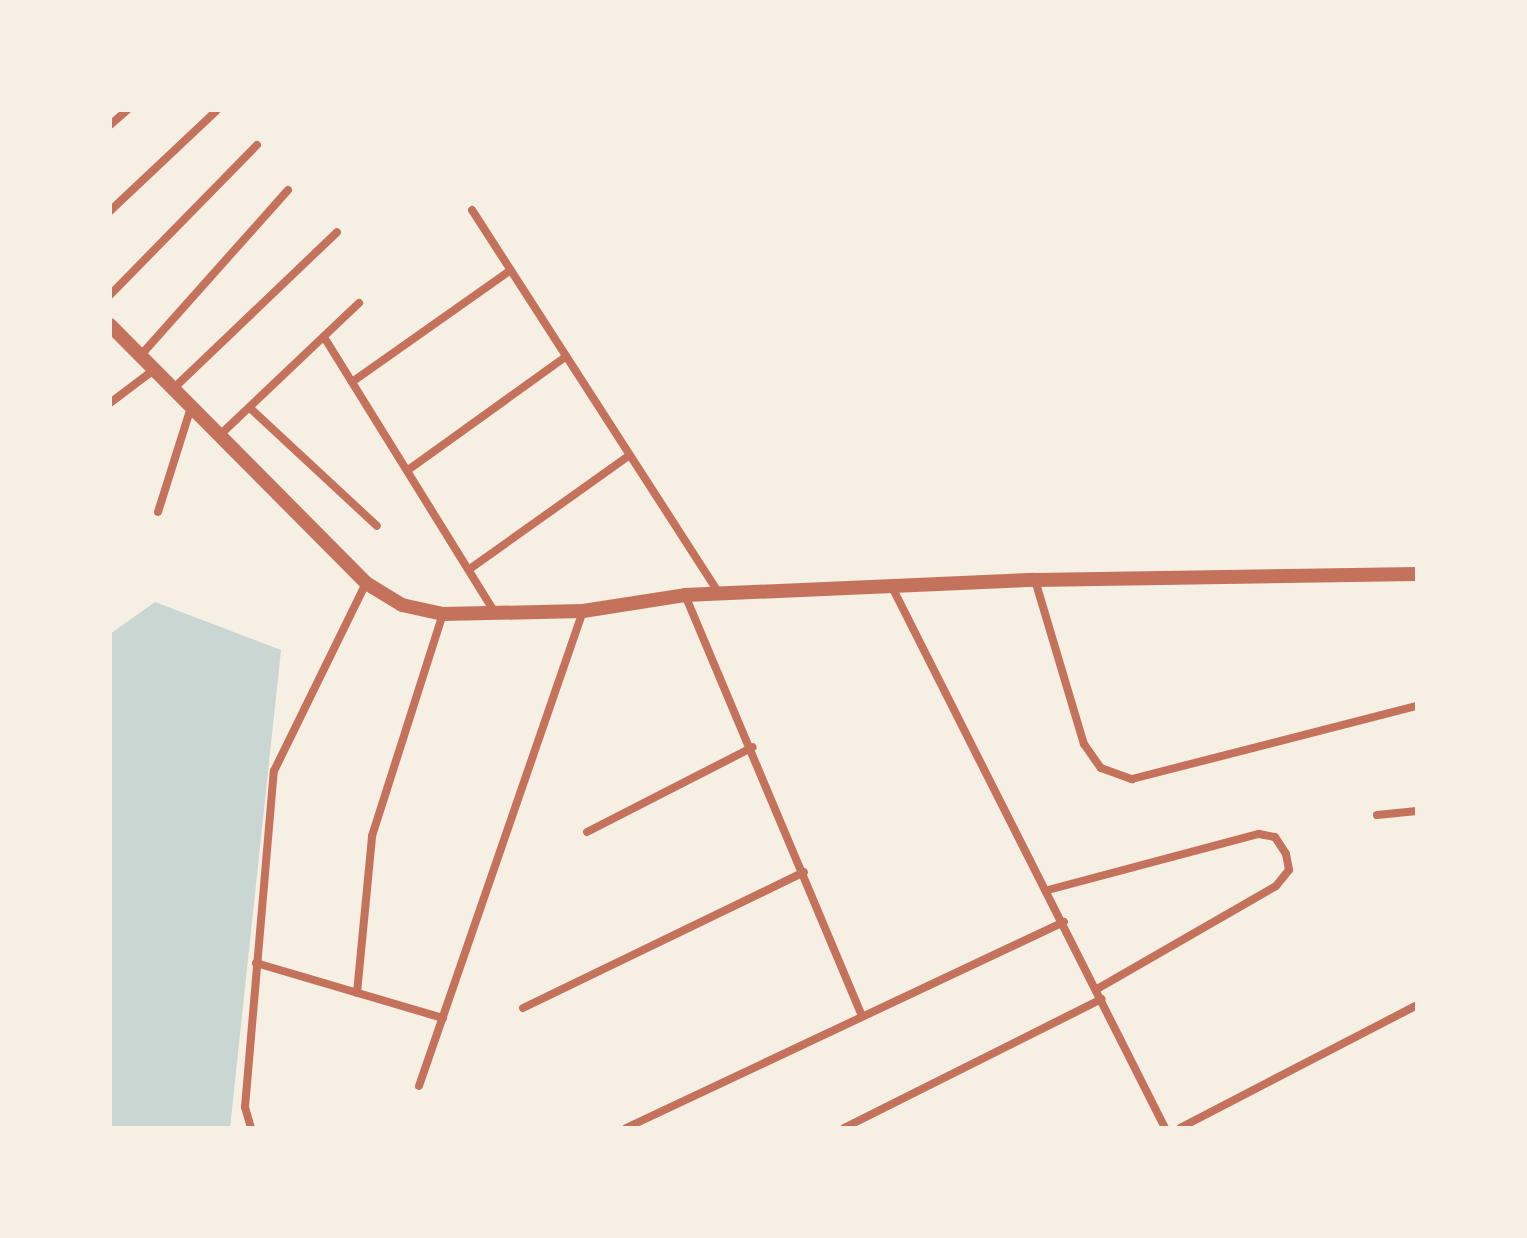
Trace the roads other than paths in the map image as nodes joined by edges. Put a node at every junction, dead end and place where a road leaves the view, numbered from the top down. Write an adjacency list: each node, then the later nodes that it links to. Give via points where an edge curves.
1 (127, 110): 3 (street)
2 (216, 111): 7 (street)
3 (110, 125)
4 (257, 145): 10 (street)
5 (288, 190): 14 (street)
6 (472, 210): 9 (street)
7 (110, 211)
8 (337, 232): 18 (street)
9 (511, 270): 15 (street); 17 (street)
10 (110, 295)
11 (359, 303): 13 (street)
12 (110, 325): 14 (street)
13 (324, 337): 17 (street); 21 (street)
14 (141, 355): 16 (street)
15 (565, 357): 23 (street); 24 (street)
16 (156, 369): 18 (street); 19 (street)
17 (352, 382): 24 (street)
18 (175, 387): 20 (street)
19 (110, 403)
20 (192, 403): 22 (street); 25 (street)
21 (250, 408): 22 (street); 26 (street)
22 (222, 433): 30 (street)
23 (627, 457): 27 (street); 33 (street)
24 (408, 470): 27 (street)
25 (158, 512)
26 (377, 526)
27 (471, 568): 36 (street)
28 (1417, 574): 29 (street)
29 (1035, 580): 31 (street); 37 (street, via 1084,744 1101,768 1132,779)
30 (366, 583): 35 (street, via 402,605); 45 (street, via 274,771)
31 (892, 587): 33 (street); 43 (street)
32 (685, 595): 33 (street); 34 (street); 38 (street)
33 (722, 597)
34 (583, 611): 36 (street); 52 (street)
35 (443, 614): 36 (street); 47 (street, via 372,836)
36 (496, 615)
37 (1417, 706)
38 (753, 747): 41 (street); 42 (street)
39 (1417, 811): 40 (street)
40 (1377, 815)
41 (587, 832)
42 (804, 872): 50 (street); 51 (street)
43 (1048, 890): 44 (street); 46 (street, via 1259,834 1275,837 1286,854 1289,870 1276,886)
44 (1064, 922): 46 (street); 51 (street)
45 (256, 963): 47 (street); 54 (street, via 245,1107)
46 (1097, 989): 48 (street)
47 (357, 993): 52 (street)
48 (1102, 999): 56 (street); 57 (street)
49 (1417, 1005): 58 (street)
50 (523, 1008)
51 (862, 1016): 55 (street)
52 (443, 1018): 53 (street)
53 (419, 1086)
54 (251, 1128)
55 (626, 1128)
56 (844, 1128)
57 (1165, 1128)
58 (1180, 1128)

